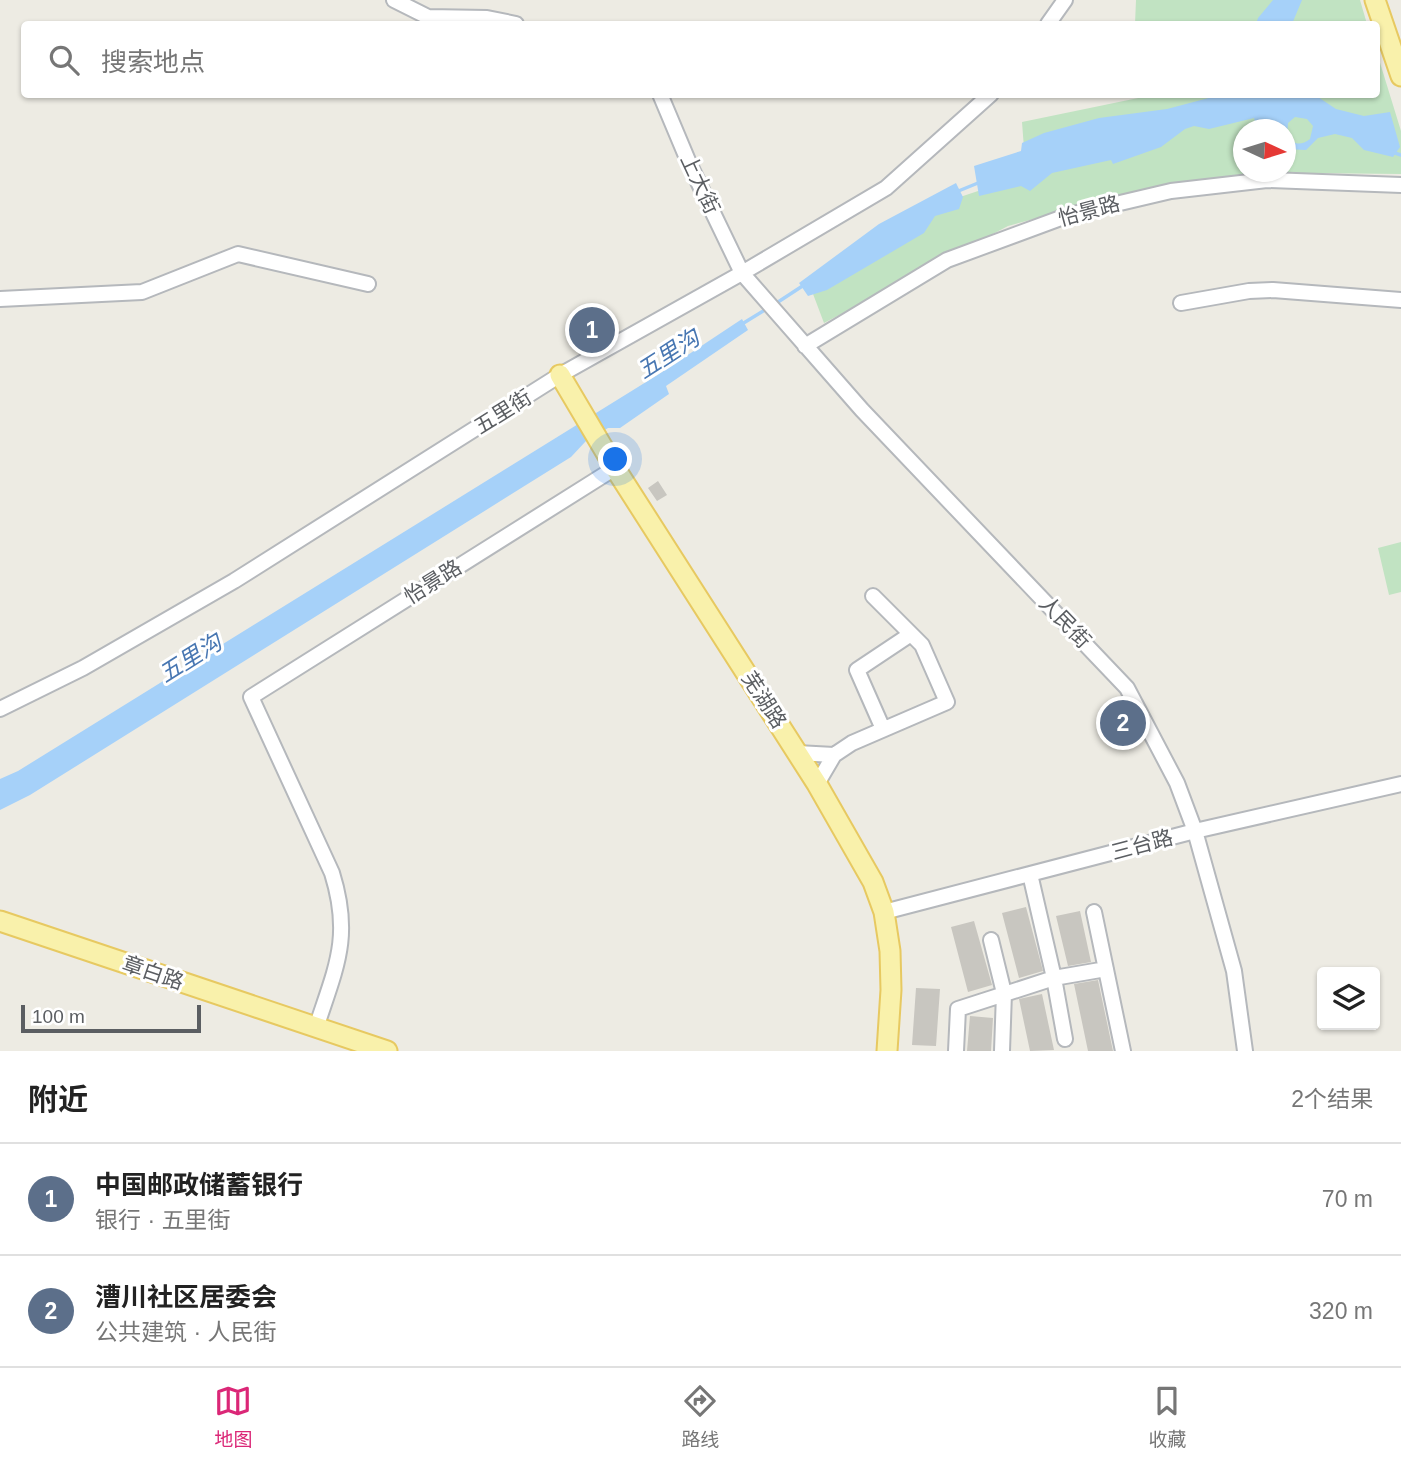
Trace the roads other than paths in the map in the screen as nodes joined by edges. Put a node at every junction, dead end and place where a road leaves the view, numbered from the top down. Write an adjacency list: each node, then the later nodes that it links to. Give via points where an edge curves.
1 (394, 0): 4 (street, via 428,17)
2 (1065, 0): 5 (street)
3 (1376, 0): 6 (main road)
4 (502, 21)
5 (1050, 21)
6 (1397, 48): 7 (main road)
7 (1401, 76)
8 (662, 98): 11 (street, 上大街)
9 (987, 98): 11 (street, 五里街, via 886,188)
10 (1401, 185): 16 (street, 怡景路, via 1267,180 1171,191 1069,215 947,260)
11 (742, 273): 16 (street, 人民街); 17 (street, 五里街)
12 (368, 284): 13 (street, via 238,254 142,292)
13 (0, 299)
14 (1401, 300): 15 (street, via 1273,290)
15 (1181, 303)
16 (805, 345): 27 (street, 人民街, via 1128,688 1177,783)
17 (560, 375): 18 (main road, 芜湖路); 21 (street, 五里街, via 234,581 83,668)
18 (615, 468): 23 (main road, 芜湖路); 36 (street, 怡景路, via 251,697 341,901 340,950)
19 (873, 596): 20 (street)
20 (911, 634): 22 (street, via 857,670); 22 (street, via 922,645 947,702)
21 (0, 709)
22 (883, 729): 24 (street)
23 (797, 752): 24 (street); 25 (main road, 芜湖路)
24 (834, 755): 25 (street)
25 (817, 784): 29 (main road, 芜湖路, via 873,882)
26 (1401, 784): 27 (street, 三台路)
27 (1195, 831): 28 (street, 三台路); 43 (street, 人民街, via 1234,971)
28 (1030, 874): 29 (street, 三台路); 34 (street)
29 (884, 912): 39 (main road, 芜湖路, via 891,990)
30 (1094, 912): 33 (street)
31 (0, 921): 36 (main road, 章白路)
32 (991, 940): 35 (street)
33 (1106, 969): 34 (street); 42 (street)
34 (1054, 978): 35 (street); 37 (street)
35 (1004, 993): 40 (street, via 958,1009); 41 (street)
36 (316, 1028): 38 (main road, 章白路)
37 (1065, 1039)
38 (387, 1051)
39 (887, 1051)
40 (956, 1051)
41 (1002, 1051)
42 (1123, 1051)
43 (1245, 1051)

